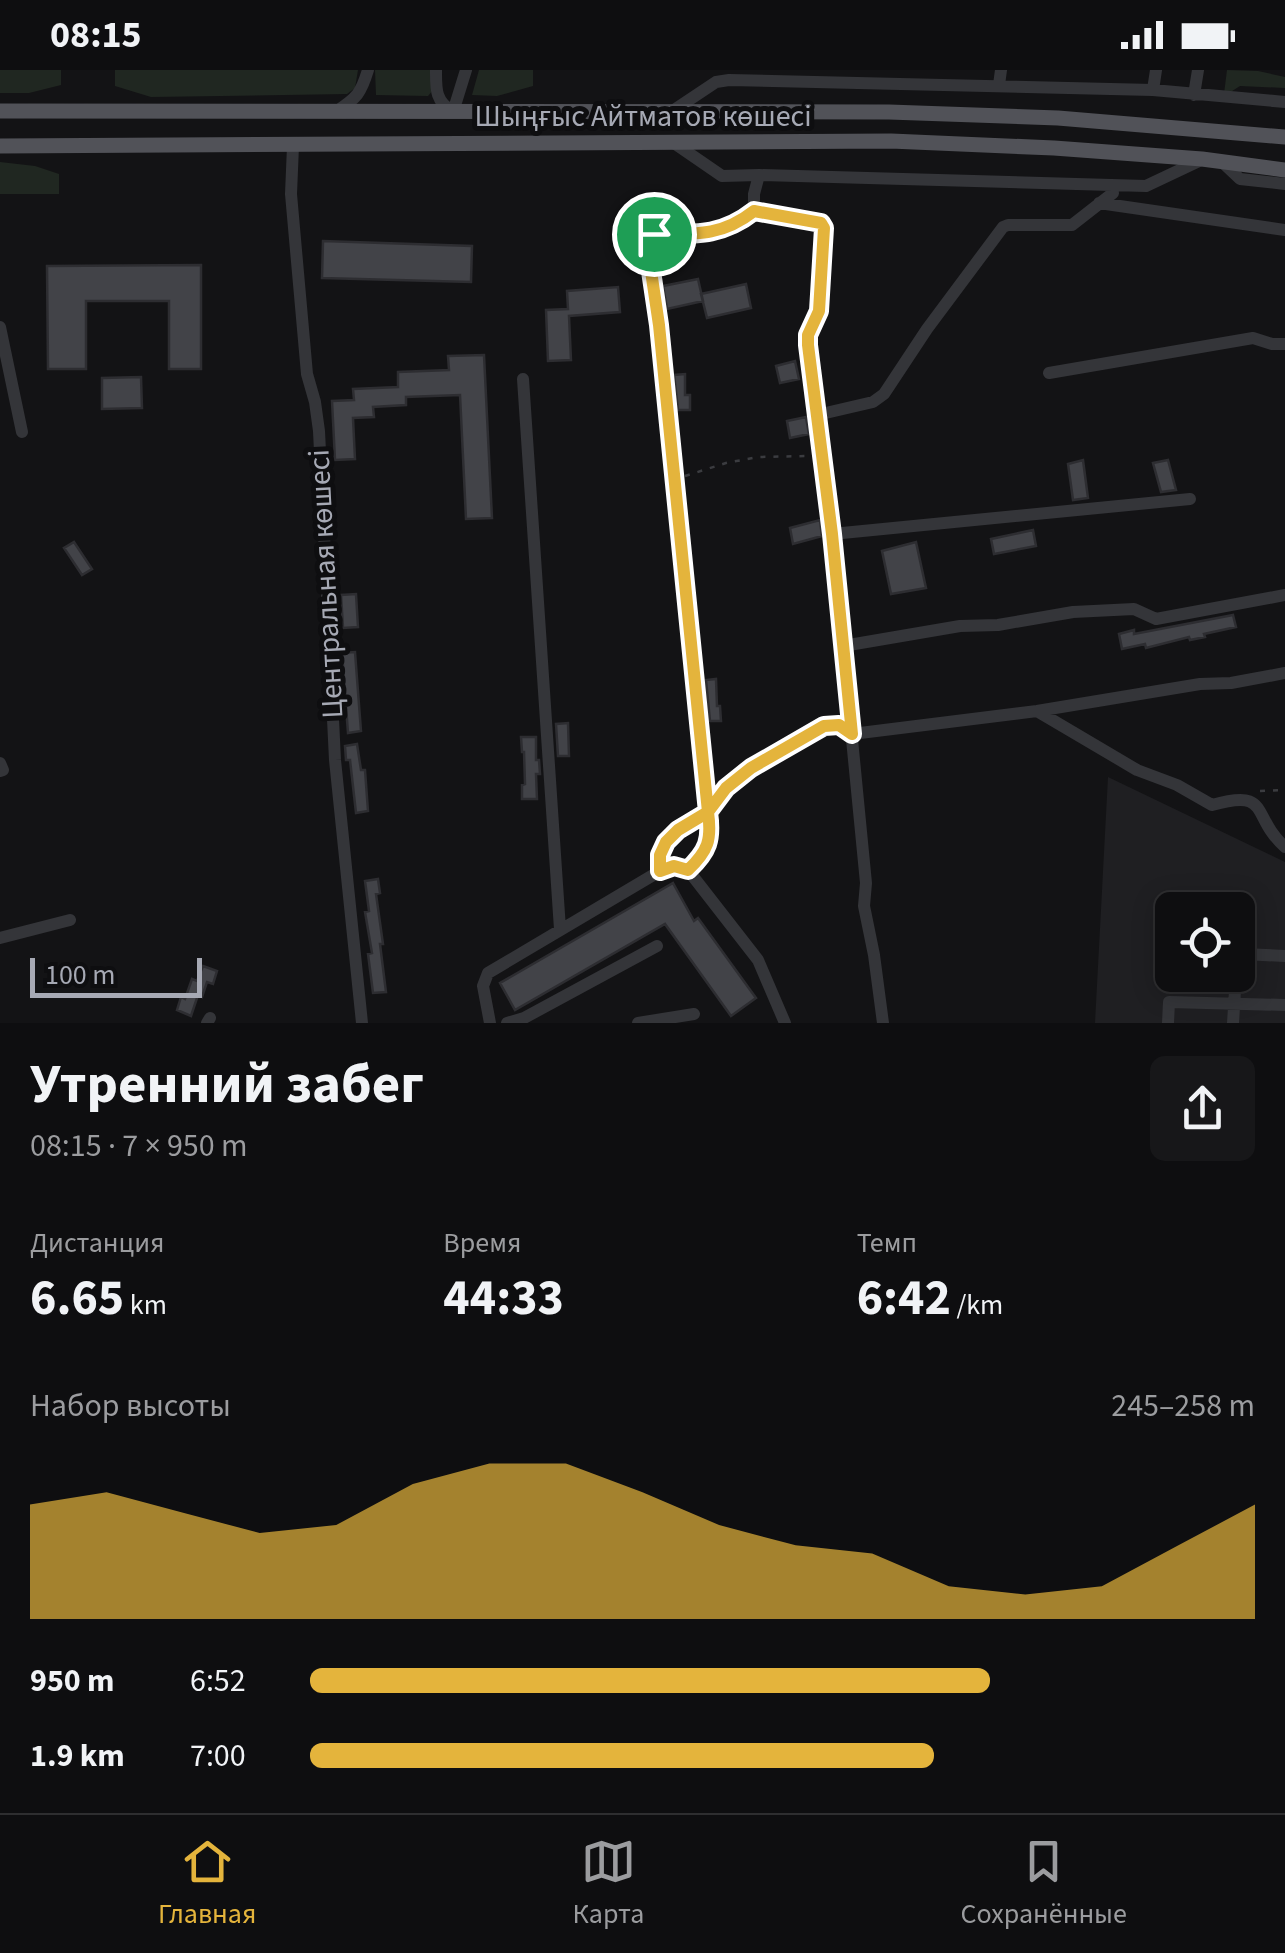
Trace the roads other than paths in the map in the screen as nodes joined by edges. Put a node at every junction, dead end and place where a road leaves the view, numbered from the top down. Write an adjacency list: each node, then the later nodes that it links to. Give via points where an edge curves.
1 (368, 70): 15 (street, via 362,91)
2 (436, 70): 16 (street, via 439,100)
3 (466, 70): 16 (street)
4 (1001, 70): 10 (street)
5 (1156, 70): 11 (street)
6 (1198, 70): 12 (street)
7 (729, 75): 8 (street); 17 (street)
8 (868, 76): 9 (street)
9 (925, 77): 10 (street)
10 (998, 85): 11 (street)
11 (1153, 90): 12 (street)
12 (1194, 95): 13 (street)
13 (1285, 102)
14 (0, 111): 15 (main road, Шыңғыс Айтматов көшесі)
15 (337, 111): 16 (main road, Шыңғыс Айтматов көшесі)
16 (453, 112): 17 (main road, Шыңғыс Айтматов көшесі)
17 (671, 112): 18 (main road, Шыңғыс Айтматов көшесі, via 1058,118)
18 (1285, 138)
19 (674, 143): 21 (main road, Шыңғыс Айтматов көшесі); 22 (main road, Шыңғыс Айтматов көшесі, via 891,141); 25 (street, via 722,176)
20 (0, 146): 21 (main road, Шыңғыс Айтматов көшесі)
21 (293, 146): 61 (street, Центральная көшесі, via 291,194 318,431 335,760)
22 (1202, 159): 23 (main road, Шыңғыс Айтматов көшесі); 25 (street, via 1146,186)
23 (1222, 162): 24 (main road, Шыңғыс Айтматов көшесі); 26 (street, via 1240,179)
24 (1285, 170)
25 (760, 175): 29 (street)
26 (1285, 184)
27 (1113, 193): 28 (street)
28 (1099, 203): 30 (street); 35 (street, via 1072,225 1003,227 884,394)
29 (754, 211): 35 (street, via 824,228 819,311 808,335); 46 (street, via 726,229 654,234 647,244)
30 (1285, 230)
31 (0, 327): 36 (street)
32 (1285, 344): 33 (street, via 1252,338)
33 (1049, 373)
34 (523, 379): 51 (street)
35 (817, 415): 38 (street)
36 (22, 432)
37 (1190, 499): 38 (street)
38 (832, 534): 40 (street)
39 (1285, 594): 40 (street, via 1156,619 1134,609 1072,612)
40 (843, 646): 43 (street)
41 (1285, 672): 42 (street)
42 (1037, 711): 43 (street); 47 (street, via 1137,770 1212,804 1254,802)
43 (852, 734): 46 (street, via 839,725 824,726 751,768); 66 (street, via 864,906)
44 (0, 763): 45 (street)
45 (0, 771)
46 (708, 812): 48 (street, via 707,848); 49 (street, via 666,842)
47 (1285, 847)
48 (688, 870): 49 (street); 65 (street, via 758,960)
49 (660, 871): 51 (street)
50 (70, 920): 52 (street)
51 (560, 929): 62 (street, via 488,973 483,986)
52 (0, 938)
53 (657, 946): 60 (street)
54 (1255, 955): 55 (street)
55 (1285, 956)
56 (1235, 992): 57 (street)
57 (1234, 1003): 58 (street); 67 (street, via 1169,1002); 68 (street)
58 (1285, 1006)
59 (694, 1014): 64 (street)
60 (524, 1021): 63 (street)
61 (362, 1023)
62 (490, 1023)
63 (507, 1023)
64 (638, 1023)
65 (785, 1023)
66 (883, 1023)
67 (1168, 1023)
68 (1233, 1023)

